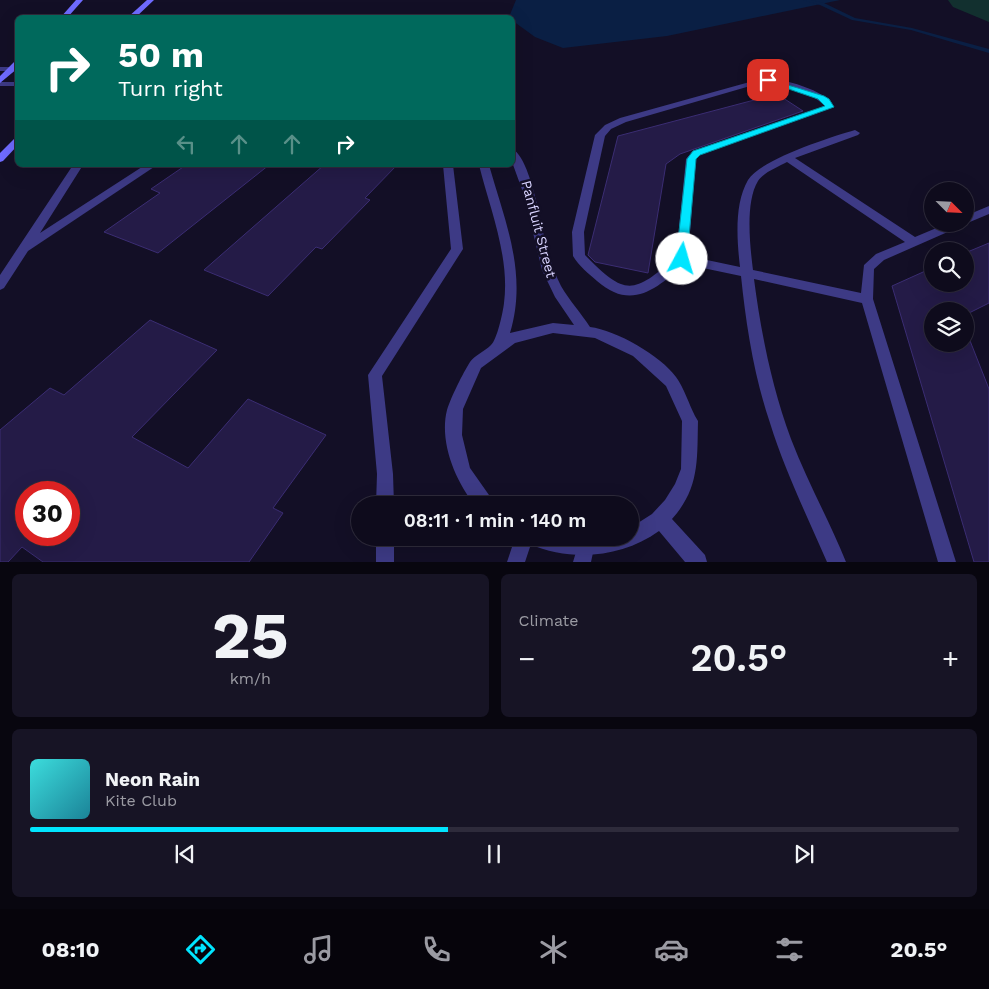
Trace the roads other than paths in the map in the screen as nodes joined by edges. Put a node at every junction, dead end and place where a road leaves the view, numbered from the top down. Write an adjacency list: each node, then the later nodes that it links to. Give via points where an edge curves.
1 (80, 0): 3 (main road)
2 (151, 0): 4 (main road)
3 (66, 15)
4 (134, 15)
5 (15, 67): 7 (street)
6 (15, 68): 8 (main road)
7 (0, 69)
8 (0, 82): 9 (street)
9 (15, 84)
10 (855, 133): 13 (street)
11 (15, 142): 14 (main road)
12 (515, 158): 28 (street, Panfluit Street, via 524,175 547,270 565,304)
13 (788, 158): 22 (street); 25 (street, via 766,168 749,188 744,220)
14 (0, 159)
15 (77, 167): 23 (street)
16 (149, 167): 23 (street)
17 (448, 167): 30 (street, via 457,249 376,375)
18 (484, 167): 29 (street, via 511,284 511,301)
19 (989, 210): 20 (street)
20 (974, 216)
21 (935, 232): 22 (street)
22 (912, 241): 27 (street, via 880,257 868,268)
23 (23, 249): 26 (street)
24 (682, 259): 24 (street, via 658,282 633,293 608,283 579,256 578,232 600,135 622,120 764,80 779,82 826,100 830,107 827,110 696,153 691,159); 25 (street)
25 (747, 272): 27 (street); 40 (street, via 755,330 777,422)
26 (0, 285)
27 (867, 299): 41 (street)
28 (584, 329): 29 (street, via 526,332); 32 (street, via 618,339 648,357 672,384 689,416 693,452 684,489)
29 (500, 344): 31 (street, via 476,363 460,390 453,422 457,457)
30 (385, 496)
31 (479, 496)
32 (661, 520): 36 (street, via 626,540); 39 (street)
33 (385, 546): 37 (street)
34 (521, 546): 38 (street)
35 (557, 546): 36 (street)
36 (583, 555)
37 (385, 562)
38 (516, 562)
39 (698, 562)
40 (837, 562)
41 (947, 562)

